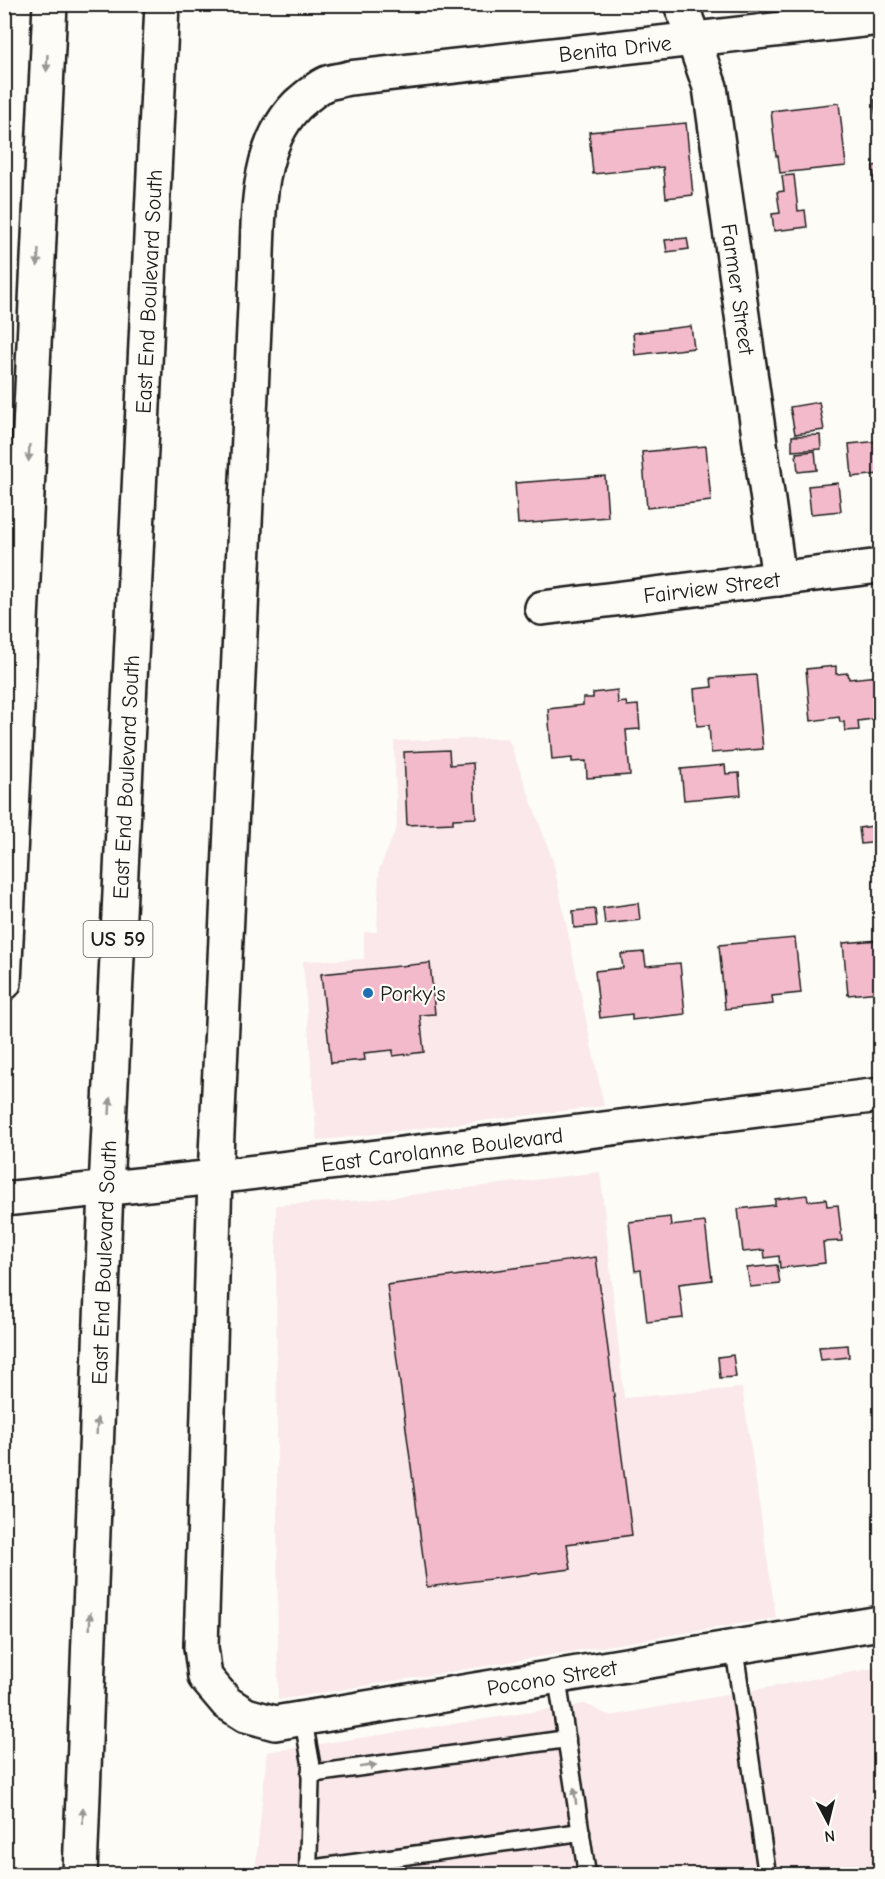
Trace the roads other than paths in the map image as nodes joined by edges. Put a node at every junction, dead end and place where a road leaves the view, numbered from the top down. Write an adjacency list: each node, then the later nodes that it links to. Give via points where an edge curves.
1 (50, 4): 9 (main road, one-way to 9)
2 (162, 4): 12 (main road, East End Boulevard South / US 59, one-way to 2)
3 (681, 4): 5 (main road, Farmer Street)
4 (880, 18): 5 (main road, Benita Drive)
5 (694, 39): 7 (main road, Farmer Street, via 710,87); 11 (main road, Benita Drive, via 349,78 326,84 307,96 290,112 276,134 266,161 261,195)
6 (880, 566): 7 (main road, Fairview Street)
7 (779, 579): 8 (main road, Fairview Street)
8 (542, 608)
9 (4, 983)
10 (880, 1095): 11 (main road, East Carolanne Boulevard)
11 (215, 1178): 12 (main road, East Carolanne Boulevard); 17 (main road, Benita Drive, via 201,1647 205,1677)
12 (106, 1189): 13 (main road, East Carolanne Boulevard); 23 (main road, East End Boulevard South / US 59, one-way to 12)
13 (4, 1199)
14 (880, 1623): 15 (main road, Pocono Street)
15 (734, 1647): 16 (main road, Pocono Street); 25 (lane)
16 (557, 1677): 18 (main road, Pocono Street); 19 (lane)
17 (226, 1703): 18 (main road, Pocono Street, via 246,1715 275,1723)
18 (303, 1719): 20 (lane)
19 (567, 1739): 20 (lane, one-way to 19); 21 (lane, one-way to 19)
20 (310, 1774): 22 (lane)
21 (581, 1832): 22 (lane); 24 (lane)
22 (308, 1872)
23 (80, 1875)
24 (587, 1875)
25 (767, 1875)

